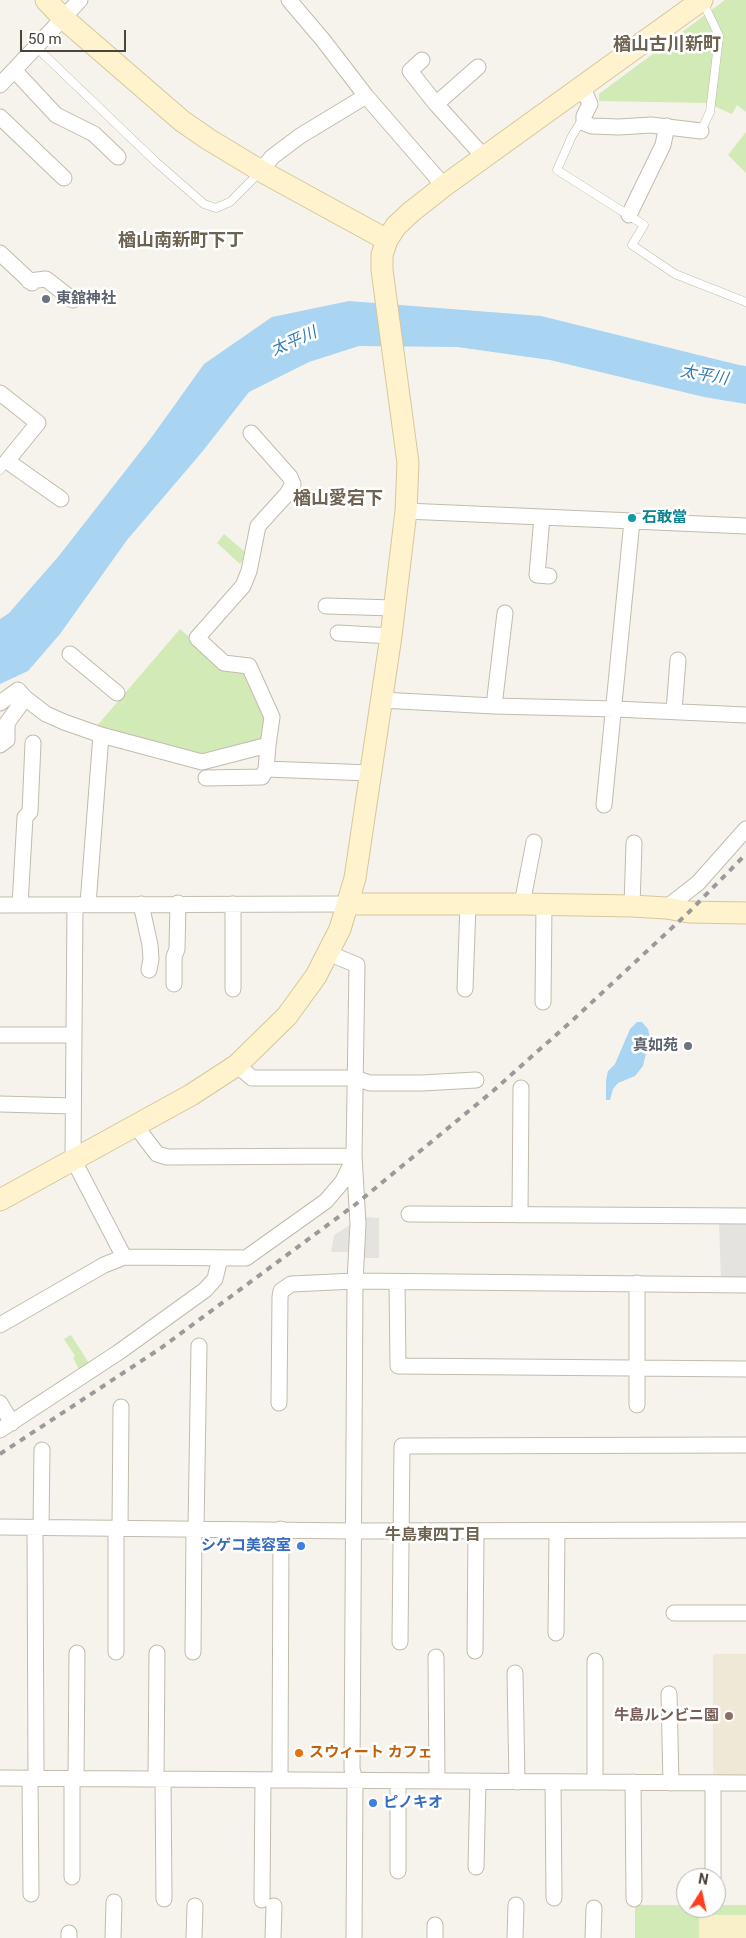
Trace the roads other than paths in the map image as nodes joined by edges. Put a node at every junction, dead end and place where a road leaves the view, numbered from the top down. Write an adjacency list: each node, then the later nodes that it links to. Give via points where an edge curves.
1 (46, 0): 5 (street)
2 (80, 0): 5 (street)
3 (289, 0): 12 (street)
4 (702, 0): 11 (street); 17 (lane, via 719,36 710,112)
5 (64, 18): 6 (street); 20 (street, via 182,121)
6 (36, 47): 9 (street); 20 (lane, via 204,204 216,208 230,202)
7 (422, 60): 13 (street, via 410,71)
8 (478, 67): 13 (street)
9 (14, 70): 10 (street); 18 (street, via 56,115 94,134)
10 (0, 85)
11 (582, 86): 14 (street, via 590,104); 19 (street)
12 (366, 96): 20 (street, via 300,136 272,156); 22 (street)
13 (436, 104): 19 (street)
14 (584, 116): 16 (street, via 584,123 592,126); 23 (lane, via 557,170)
15 (0, 117): 21 (street)
16 (667, 126): 17 (street); 23 (street, via 663,145)
17 (701, 131)
18 (118, 157)
19 (484, 157): 22 (street)
20 (261, 171): 24 (street)
21 (64, 178)
22 (444, 186): 24 (street, via 396,226)
23 (628, 215): 27 (lane, via 644,225 632,245 675,274)
24 (387, 240): 32 (street, via 382,254 408,463)
25 (0, 252): 26 (street, via 30,282 46,279)
26 (73, 300)
27 (746, 302)
28 (0, 393): 30 (street, via 38,423)
29 (251, 433): 55 (street, via 293,484 258,526 249,571 242,586 197,638 224,664 249,666 272,717)
30 (4, 466): 31 (street)
31 (61, 499)
32 (406, 511): 33 (street); 38 (street)
33 (542, 517): 34 (street); 36 (street, via 537,575)
34 (632, 521): 35 (street); 49 (street)
35 (746, 526)
36 (549, 576)
37 (326, 606): 38 (street)
38 (394, 608): 41 (street)
39 (505, 612): 48 (street)
40 (338, 633): 41 (street)
41 (391, 636): 46 (street)
42 (70, 654): 44 (street)
43 (678, 660): 50 (street)
44 (117, 693)
45 (25, 698): 47 (street, via 18,690); 52 (street, via 46,714); 54 (street, via 7,723 7,740)
46 (381, 700): 48 (street); 57 (street)
47 (0, 703)
48 (494, 706): 49 (street)
49 (615, 709): 50 (street); 59 (street)
50 (674, 712): 51 (street)
51 (746, 715)
52 (101, 735): 55 (street, via 202,762); 71 (street)
53 (33, 743): 70 (street, via 30,812 25,817)
54 (0, 745)
55 (268, 745): 56 (street)
56 (266, 770): 57 (street); 58 (street, via 262,776)
57 (370, 773): 66 (street, via 355,878)
58 (206, 778)
59 (604, 805)
60 (746, 829): 74 (street, via 698,883)
61 (534, 842): 68 (street)
62 (634, 843): 73 (street)
63 (178, 903): 64 (street); 65 (street); 78 (street)
64 (141, 904): 71 (street); 77 (street, via 150,944)
65 (233, 904): 66 (street); 79 (street)
66 (348, 904): 67 (street); 76 (street)
67 (468, 904): 68 (street); 80 (street)
68 (522, 904): 72 (street)
69 (0, 905): 70 (street)
70 (20, 905): 71 (street)
71 (81, 905): 83 (street)
72 (544, 905): 73 (street); 81 (street)
73 (632, 906): 74 (street)
74 (666, 908): 75 (street, via 689,912)
75 (746, 913)
76 (328, 953): 84 (street, via 287,1016); 85 (street, via 357,965)
77 (149, 970)
78 (174, 984)
79 (233, 989)
80 (466, 989)
81 (543, 1002)
82 (0, 1035): 83 (street)
83 (73, 1035): 89 (street)
84 (237, 1065): 85 (street, via 252,1078); 90 (street, via 191,1095)
85 (355, 1078): 86 (street, via 370,1083); 91 (street)
86 (476, 1080)
87 (521, 1088): 95 (street)
88 (0, 1104): 89 (street)
89 (73, 1106): 92 (street)
90 (134, 1125): 91 (street, via 157,1154 168,1157); 92 (street)
91 (354, 1156): 98 (street, via 343,1181 326,1201 246,1258); 99 (street, via 358,1224)
92 (72, 1159): 93 (street); 97 (street)
93 (0, 1200)
94 (409, 1214): 95 (street)
95 (520, 1215): 96 (street)
96 (746, 1216)
97 (124, 1257): 98 (street); 103 (street, via 104,1265)
98 (220, 1258): 111 (street, via 215,1279 205,1290 119,1352)
99 (355, 1281): 100 (street); 108 (street, via 291,1284 281,1291); 121 (street)
100 (397, 1282): 101 (street); 105 (street, via 398,1366)
101 (637, 1283): 102 (street); 105 (street)
102 (746, 1285)
103 (0, 1325)
104 (199, 1346): 116 (street)
105 (636, 1368): 106 (street); 109 (street)
106 (746, 1369)
107 (0, 1403): 111 (street)
108 (279, 1403)
109 (637, 1405)
110 (121, 1407): 117 (street)
111 (6, 1426)
112 (746, 1445): 119 (street, via 402,1446)
113 (42, 1450): 115 (street)
114 (0, 1527): 115 (street)
115 (38, 1528): 117 (street); 138 (street)
116 (195, 1528): 117 (street); 118 (street); 131 (street)
117 (118, 1529): 130 (street)
118 (280, 1529): 121 (street); 142 (street)
119 (401, 1530): 121 (street); 122 (street); 127 (street)
120 (746, 1530): 123 (street)
121 (354, 1531): 143 (street, via 352,1769)
122 (476, 1531): 123 (street); 128 (street)
123 (557, 1531): 126 (street)
124 (674, 1613): 125 (street)
125 (746, 1613)
126 (556, 1633)
127 (400, 1642)
128 (475, 1651)
129 (77, 1652): 139 (street)
130 (116, 1652)
131 (193, 1652)
132 (157, 1653): 140 (street)
133 (436, 1657): 145 (street)
134 (595, 1662): 149 (street)
135 (516, 1673): 147 (street)
136 (669, 1694): 151 (street)
137 (0, 1778): 138 (street)
138 (33, 1778): 139 (street); 158 (street)
139 (74, 1778): 140 (street); 157 (street)
140 (159, 1779): 141 (street); 160 (street)
141 (263, 1780): 142 (street); 168 (street, via 268,1903)
142 (280, 1780): 143 (street)
143 (355, 1780): 144 (street); 169 (street)
144 (398, 1781): 145 (street); 156 (street)
145 (437, 1781): 146 (street)
146 (478, 1782): 147 (street); 154 (street)
147 (517, 1782): 148 (street)
148 (553, 1782): 149 (street); 159 (street)
149 (595, 1782): 150 (street)
150 (632, 1782): 151 (street); 161 (street)
151 (671, 1783): 152 (street)
152 (713, 1783): 153 (street); 155 (street)
153 (746, 1783)
154 (476, 1867)
155 (714, 1868)
156 (398, 1871)
157 (72, 1877)
158 (31, 1894)
159 (554, 1898)
160 (164, 1899)
161 (634, 1899)
162 (114, 1902): 166 (street)
163 (516, 1905): 170 (street)
164 (195, 1906): 167 (street)
165 (594, 1908): 171 (street)
166 (114, 1938)
167 (194, 1938)
168 (273, 1938)
169 (354, 1938)
170 (515, 1938)
171 (593, 1938)

